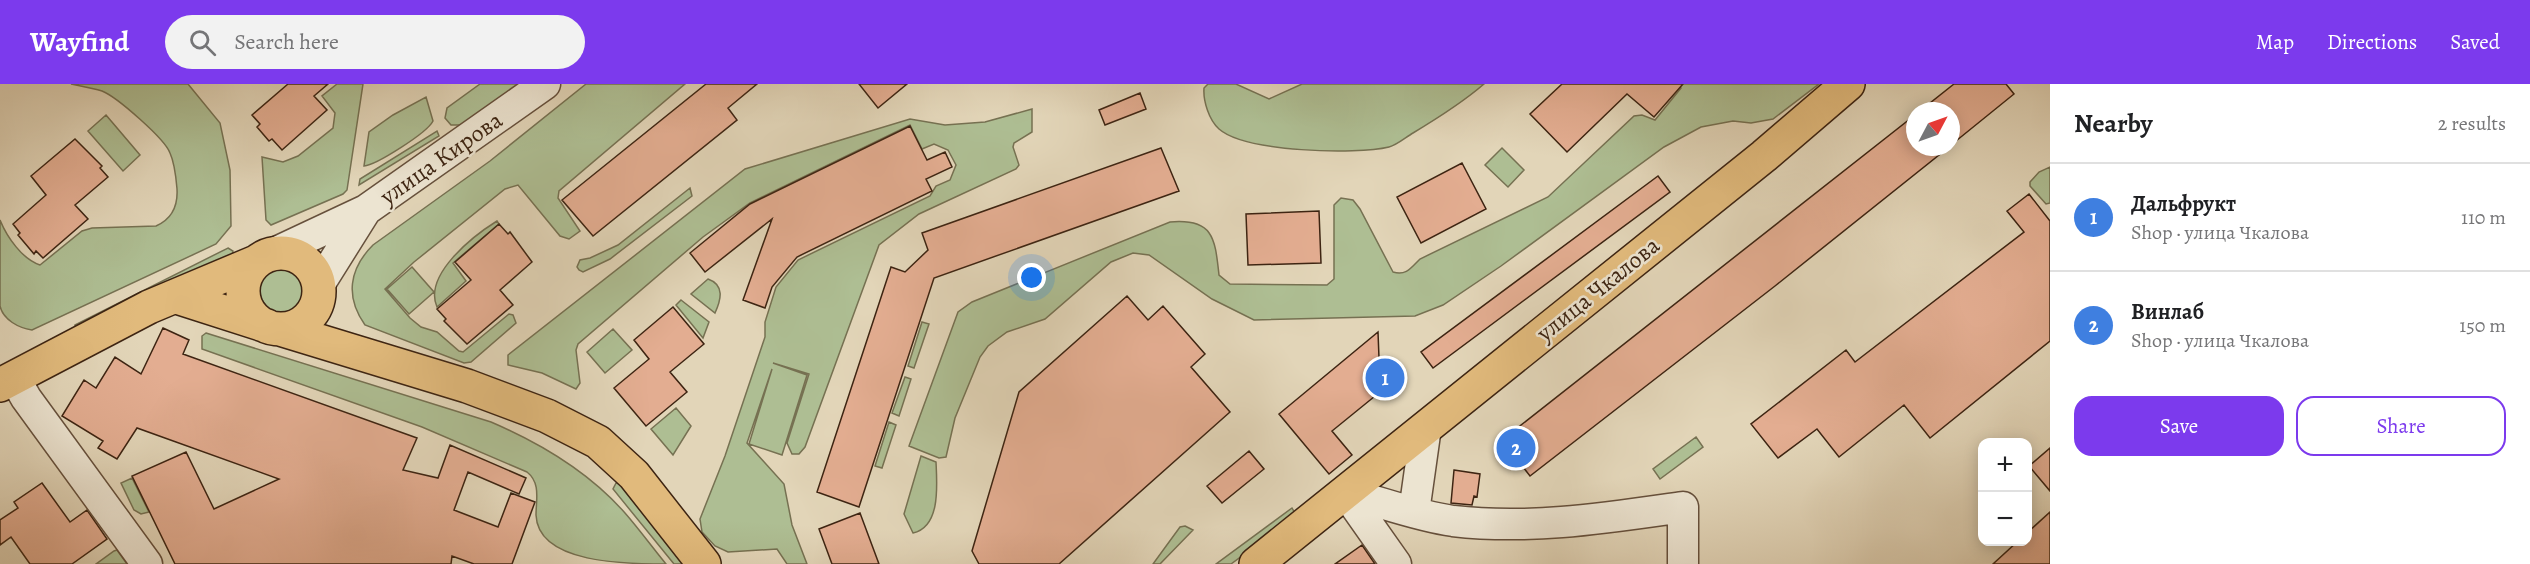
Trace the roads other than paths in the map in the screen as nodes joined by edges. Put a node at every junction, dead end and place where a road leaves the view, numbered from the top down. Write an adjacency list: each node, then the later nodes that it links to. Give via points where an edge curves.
1 (545, 84): 3 (street, улица Кирова)
2 (1848, 84): 10 (main road, улица Чкалова)
3 (366, 210): 4 (street, улица Кирова); 5 (street, улица Кирова)
4 (263, 259): 5 (main road, via 292,254 302,259 310,266); 6 (main road, улица Кирова); 7 (main road, via 246,279 245,302 258,321)
5 (319, 291): 7 (main road, via 316,307 301,323); 8 (main road)
6 (177, 297): 7 (main road); 9 (main road, улица Кирова, via 149,307)
7 (274, 328): 8 (main road)
8 (351, 350): 14 (main road, via 547,416 598,442 634,475)
9 (7, 381): 13 (street, via 26,398)
10 (1426, 427): 11 (main road, улица Чкалова); 12 (street)
11 (1346, 492): 12 (street); 15 (main road, улица Чкалова); 16 (street)
12 (1414, 512): 17 (street, via 1452,521 1512,525 1574,523 1683,507)
13 (147, 564)
14 (704, 564)
15 (1256, 564)
16 (1396, 564)
17 (1683, 564)

